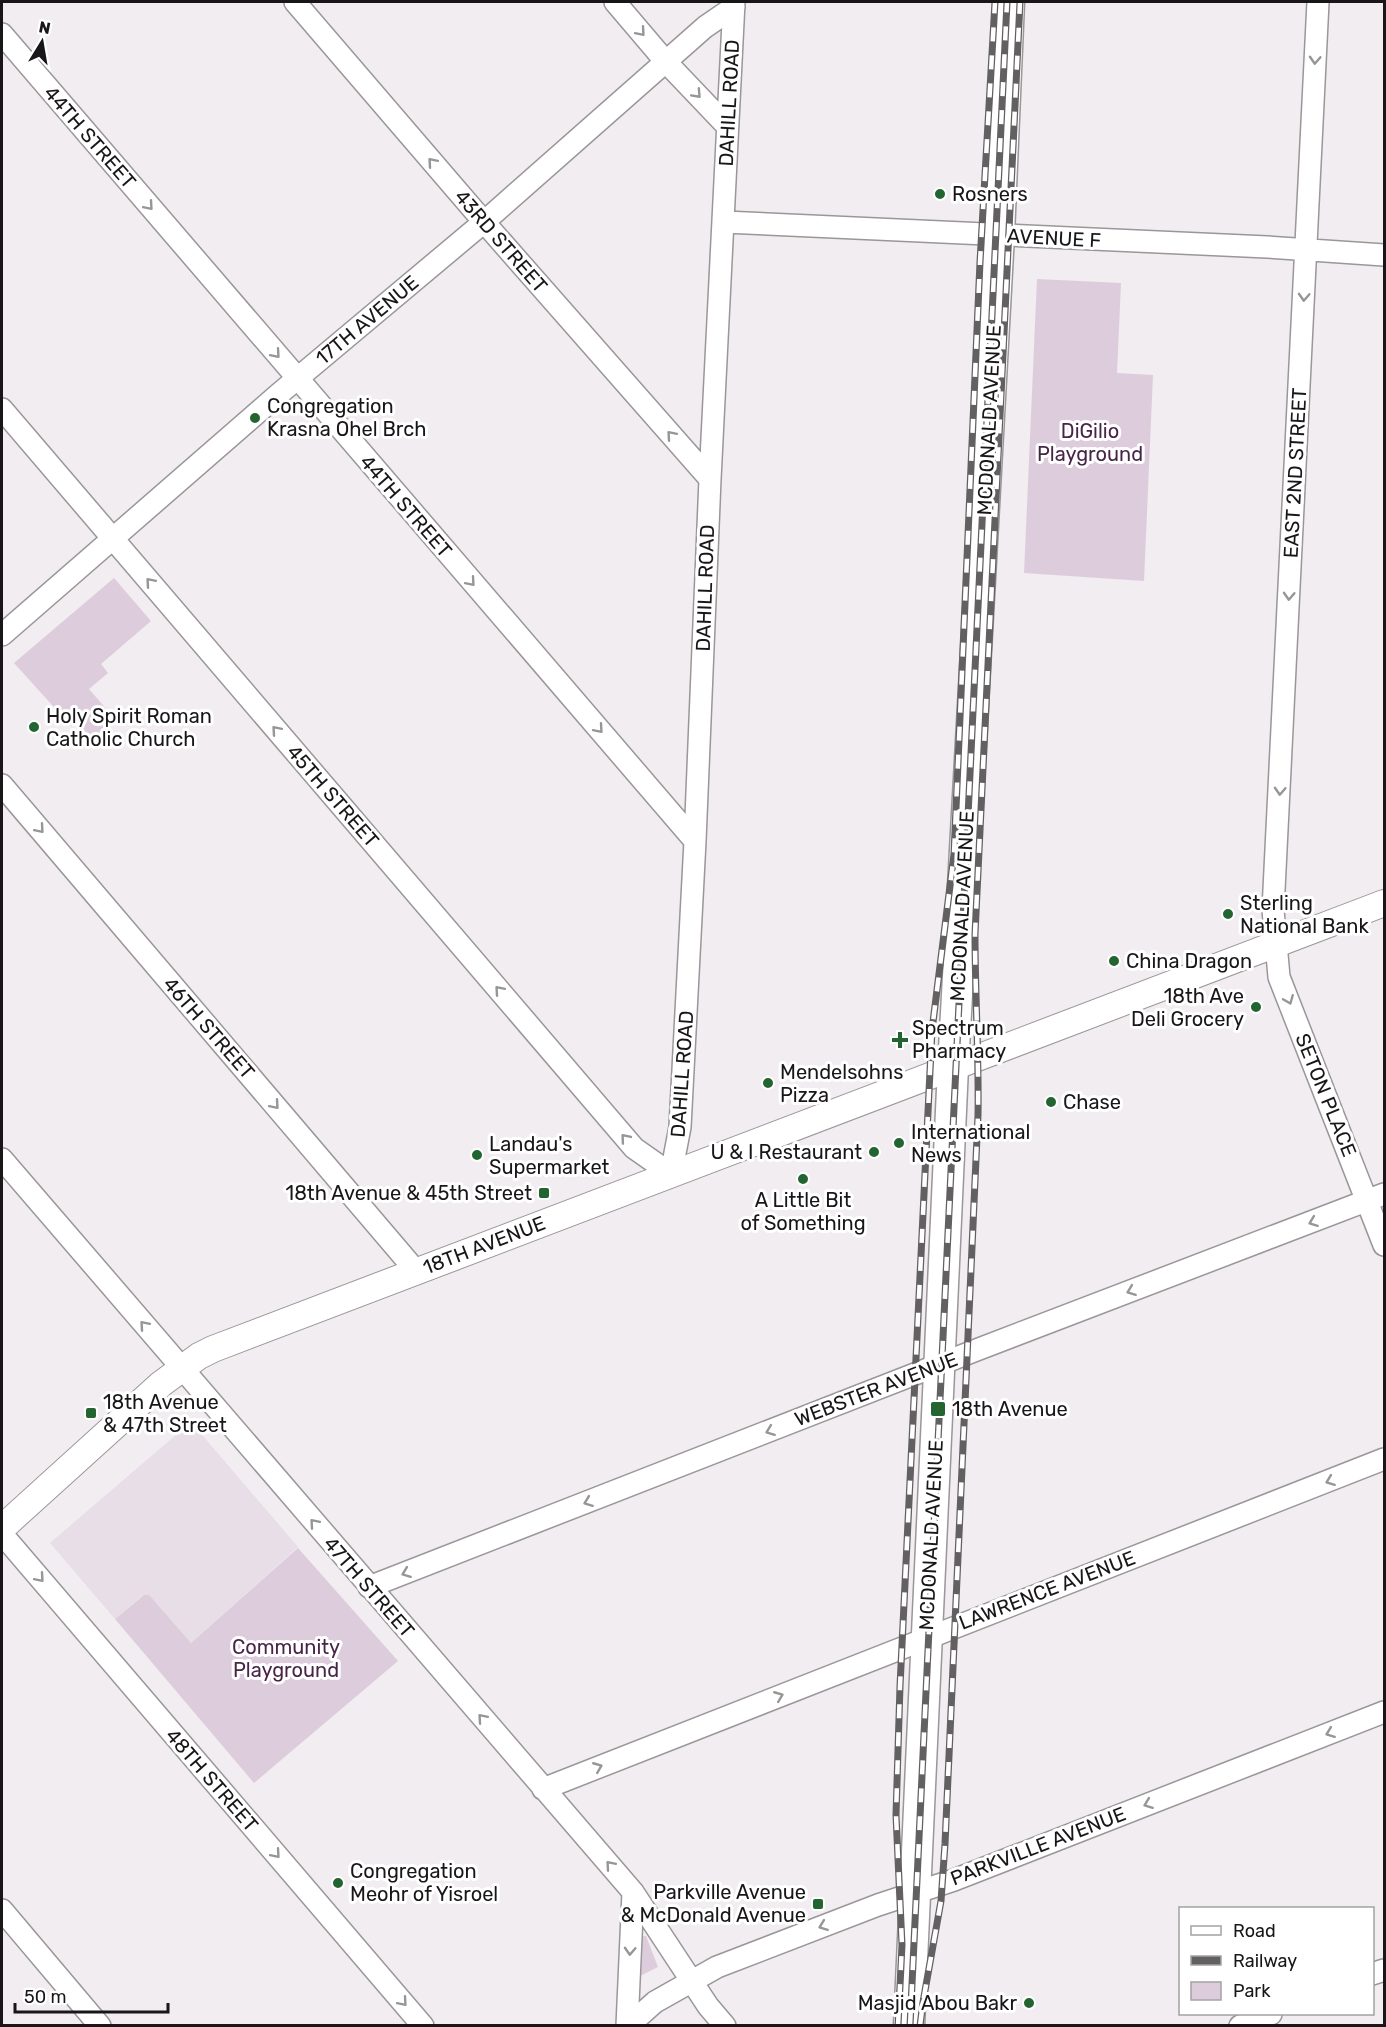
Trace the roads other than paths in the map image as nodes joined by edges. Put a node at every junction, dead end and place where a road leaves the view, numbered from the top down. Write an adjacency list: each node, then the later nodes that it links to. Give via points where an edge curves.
1 (295, 2): 9 (street, 43RD STREET, one-way to 1)
2 (615, 2): 7 (street, one-way to 7)
3 (1009, 2): 11 (main road, MCDONALD AVENUE)
4 (1318, 2): 12 (street, EAST 2ND STREET, one-way to 12)
5 (734, 4): 7 (street, 17TH AVENUE); 8 (street, DAHILL ROAD)
6 (2, 34): 14 (street, 44TH STREET, one-way to 14)
7 (666, 62): 8 (street, one-way to 8); 9 (street, 17TH AVENUE)
8 (727, 126): 10 (street, DAHILL ROAD)
9 (484, 222): 14 (street, 17TH AVENUE); 16 (street, 43RD STREET, one-way to 9)
10 (723, 222): 11 (street, AVENUE F); 16 (street, DAHILL ROAD)
11 (999, 235): 12 (street, AVENUE F); 23 (main road, MCDONALD AVENUE)
12 (1306, 251): 13 (street, AVENUE F); 22 (street, EAST 2ND STREET, one-way to 22, via 1273,910)
13 (1384, 255)
14 (297, 379): 17 (street, 17TH AVENUE); 20 (street, 44TH STREET, one-way to 20)
15 (2, 409): 17 (street, 45TH STREET)
16 (710, 479): 20 (street, DAHILL ROAD)
17 (113, 539): 18 (street, 17TH AVENUE); 25 (street, 45TH STREET, one-way to 17, via 634,1148)
18 (2, 635)
19 (2, 785): 28 (street, 46TH STREET, one-way to 28)
20 (695, 841): 25 (street, DAHILL ROAD, via 680,1127)
21 (1384, 903): 22 (street, 18TH AVENUE)
22 (1276, 944): 23 (street, 18TH AVENUE); 26 (street, SETON PLACE, one-way to 26, via 1279,977)
23 (953, 1067): 25 (street, 18TH AVENUE); 29 (main road, MCDONALD AVENUE)
24 (2, 1159): 30 (street, 47TH STREET, one-way to 24)
25 (671, 1174): 28 (street, 18TH AVENUE)
26 (1376, 1198): 27 (street, SETON PLACE); 29 (street, WEBSTER AVENUE, one-way to 29)
27 (1384, 1245)
28 (416, 1271): 30 (street, 18TH AVENUE, via 213,1349)
29 (939, 1365): 34 (street, WEBSTER AVENUE, one-way to 34); 35 (main road, MCDONALD AVENUE)
30 (182, 1369): 32 (street, 18TH AVENUE); 34 (street, 47TH STREET, one-way to 30)
31 (1384, 1460): 35 (street, LAWRENCE AVENUE, one-way to 35)
32 (2, 1528)
33 (2, 1534): 44 (street, 48TH STREET, one-way to 44)
34 (369, 1587): 37 (street, 47TH STREET, one-way to 34)
35 (926, 1638): 37 (street, LAWRENCE AVENUE, one-way to 35); 39 (main road, MCDONALD AVENUE)
36 (1384, 1712): 39 (street, PARKVILLE AVENUE, one-way to 39)
37 (543, 1789): 38 (street, 47TH STREET, one-way to 37)
38 (633, 1892): 41 (street, 47TH STREET); 45 (street, one-way to 45)
39 (916, 1892): 41 (street, PARKVILLE AVENUE, one-way to 41, via 731,1962); 47 (main road, MCDONALD AVENUE)
40 (2, 1910): 43 (street)
41 (692, 1981): 45 (street, PARKVILLE AVENUE, via 655,2002); 46 (street, 47TH STREET)
42 (1266, 2015): 48 (street)
43 (100, 2025)
44 (423, 2025)
45 (627, 2025)
46 (725, 2025)
47 (909, 2025)
48 (1240, 2025)

